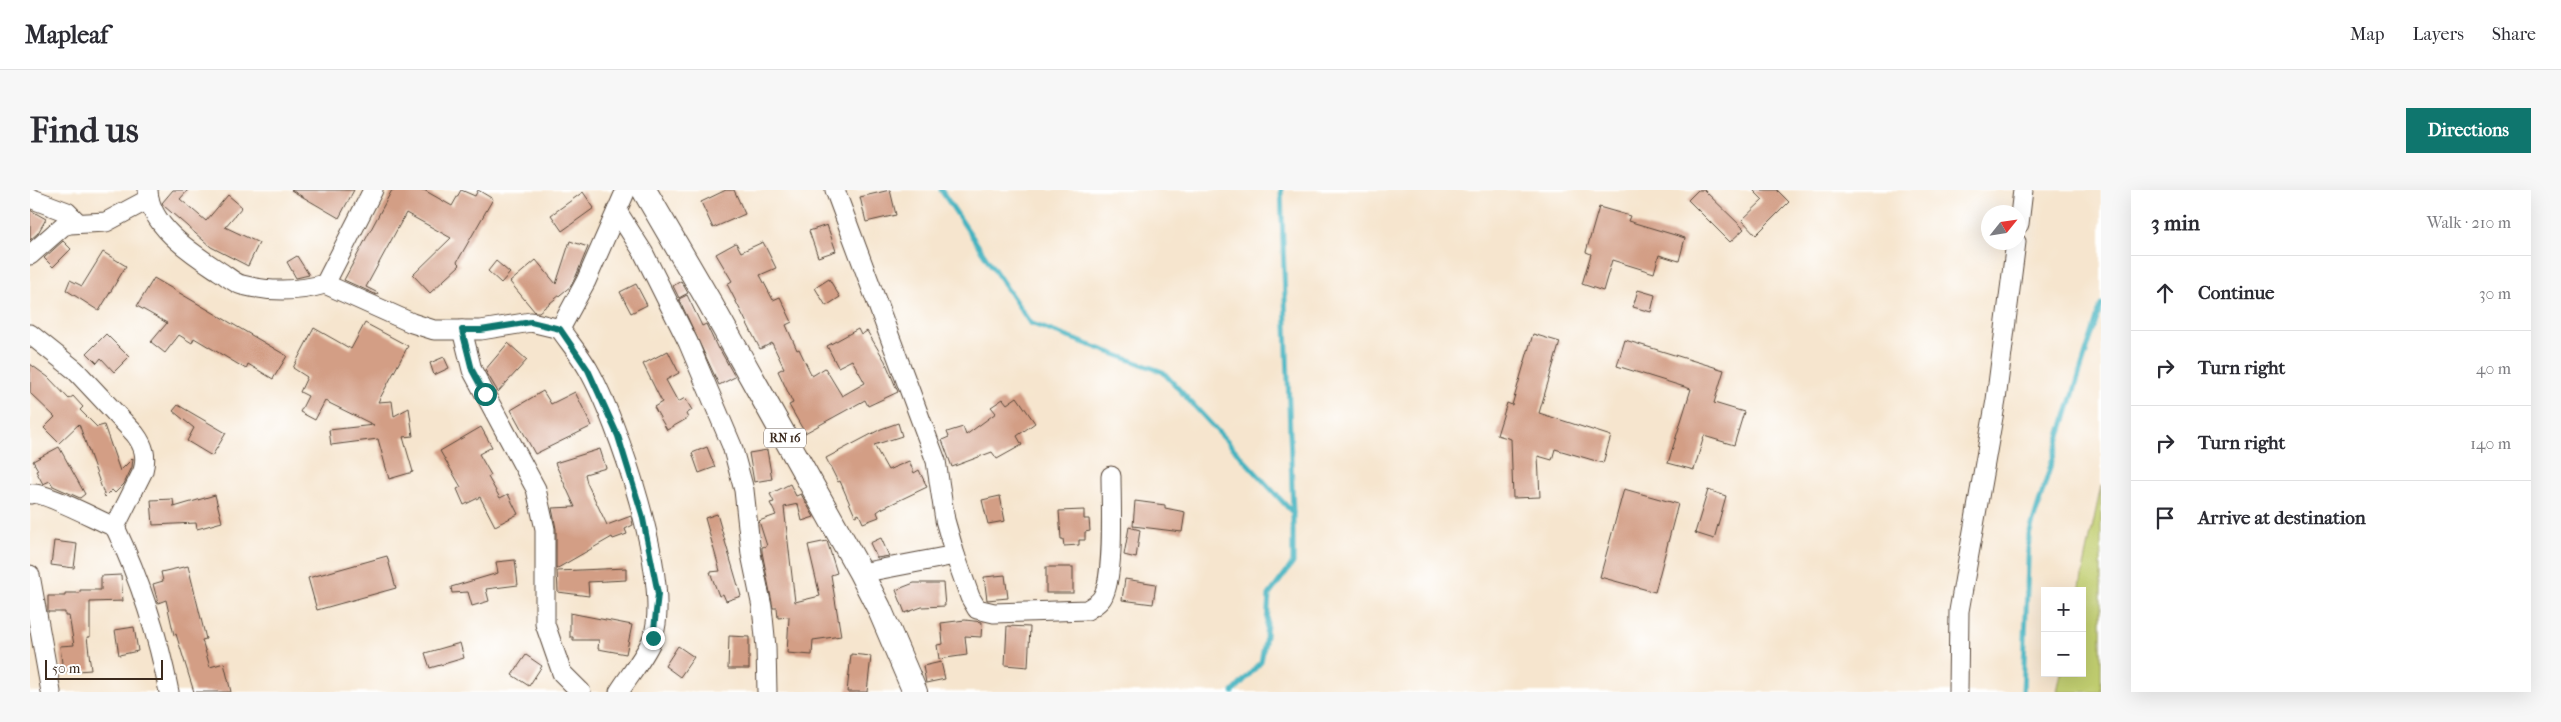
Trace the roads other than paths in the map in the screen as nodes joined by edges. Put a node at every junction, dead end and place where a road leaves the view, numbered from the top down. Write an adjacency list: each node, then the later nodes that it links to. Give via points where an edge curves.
1 (373, 190): 13 (street)
2 (626, 190): 9 (street)
3 (644, 190): 21 (main road, RN 16 / RN 16)
4 (835, 190): 20 (street, via 936,461 945,520)
5 (2023, 190): 8 (street)
6 (148, 194): 10 (street, via 106,222); 13 (street, via 156,216 179,240 239,285 286,292)
7 (30, 198): 10 (street, via 67,212)
8 (2021, 205)
9 (617, 211): 14 (street, via 586,281); 27 (street, via 643,252 688,342 732,446 744,490 751,554 762,607)
10 (78, 223): 12 (street, via 64,226)
11 (2015, 250): 29 (street, via 1996,400 1959,611)
12 (30, 255)
13 (325, 284): 15 (street, via 412,323 434,330)
14 (560, 329): 15 (street, via 531,322); 26 (street, via 588,370 618,436 642,514 658,594 653,638)
15 (462, 330): 25 (street, via 472,370 536,488 545,529 545,624 562,673)
16 (30, 334): 19 (street, via 76,370 141,443 146,460 143,471)
17 (1111, 476): 20 (street, via 1112,532 1107,581 1103,596 1087,610 994,613 977,609)
18 (30, 494): 19 (street, via 35,492 55,499)
19 (115, 527): 24 (street, via 135,570 163,660)
20 (955, 555): 21 (street)
21 (861, 573): 28 (main road, RN 16 / RN 16)
22 (30, 575): 23 (street)
23 (51, 692)
24 (169, 692)
25 (581, 692)
26 (619, 692)
27 (767, 692)
28 (915, 692)
29 (1958, 692)

